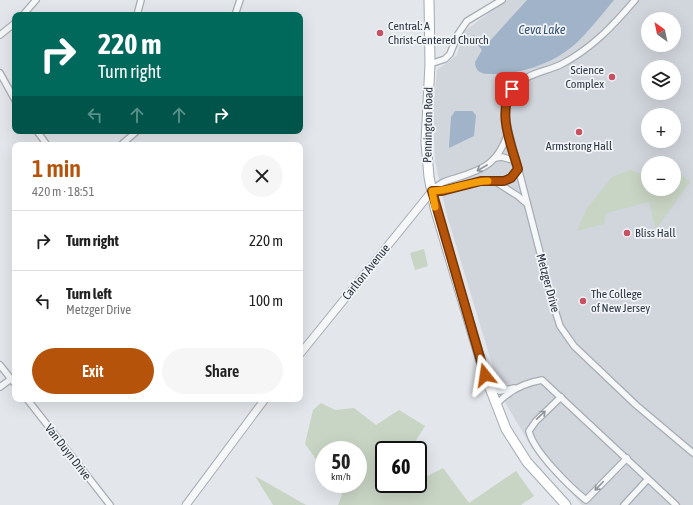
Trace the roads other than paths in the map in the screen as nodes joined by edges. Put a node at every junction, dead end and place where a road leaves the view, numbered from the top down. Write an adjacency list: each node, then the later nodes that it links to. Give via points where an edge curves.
1 (36, 0): 7 (street)
2 (141, 0): 8 (street)
3 (240, 0): 9 (street)
4 (429, 0): 12 (main road, Pennington Road)
5 (502, 0): 12 (street, via 467,21 458,34 450,54 445,59)
6 (635, 0): 15 (street, Metzger Drive, via 610,29 589,48 560,65 517,84 508,95 504,110)
7 (26, 12)
8 (138, 12)
9 (236, 12)
10 (12, 25): 11 (street)
11 (0, 35)
12 (430, 64): 22 (main road, Pennington Road, via 426,142)
13 (0, 73): 14 (street)
14 (12, 95)
15 (508, 132): 18 (street, via 504,145); 19 (street, Metzger Drive)
16 (134, 134): 17 (street)
17 (124, 142)
18 (495, 159): 19 (street, via 502,157); 22 (street, one-way to 22, via 480,171 439,183)
19 (516, 161): 20 (street, Metzger Drive)
20 (518, 169): 21 (street, via 511,178); 23 (street, Metzger Drive)
21 (496, 182): 22 (street, via 476,182 442,191); 23 (street)
22 (432, 191): 24 (street, Carlton Avenue); 28 (main road, Pennington Road)
23 (527, 204): 34 (street, Metzger Drive, via 554,307 564,333 574,346 636,405)
24 (303, 350)
25 (0, 365): 26 (street)
26 (11, 379): 27 (street)
27 (0, 387)
28 (490, 388): 29 (street); 33 (main road, Pennington Road)
29 (516, 388): 30 (street, via 542,380); 33 (street, via 503,396)
30 (561, 398): 35 (street); 35 (street, one-way to 30, via 586,500 574,491 543,455 529,431)
31 (29, 402): 37 (street, Van Duyn Drive)
32 (263, 402): 38 (street)
33 (496, 406): 39 (main road, Pennington Road, via 527,462)
34 (693, 453)
35 (627, 458): 36 (street)
36 (648, 479): 40 (street); 41 (street)
37 (110, 505)
38 (186, 505)
39 (566, 505)
40 (624, 505)
41 (676, 505)

